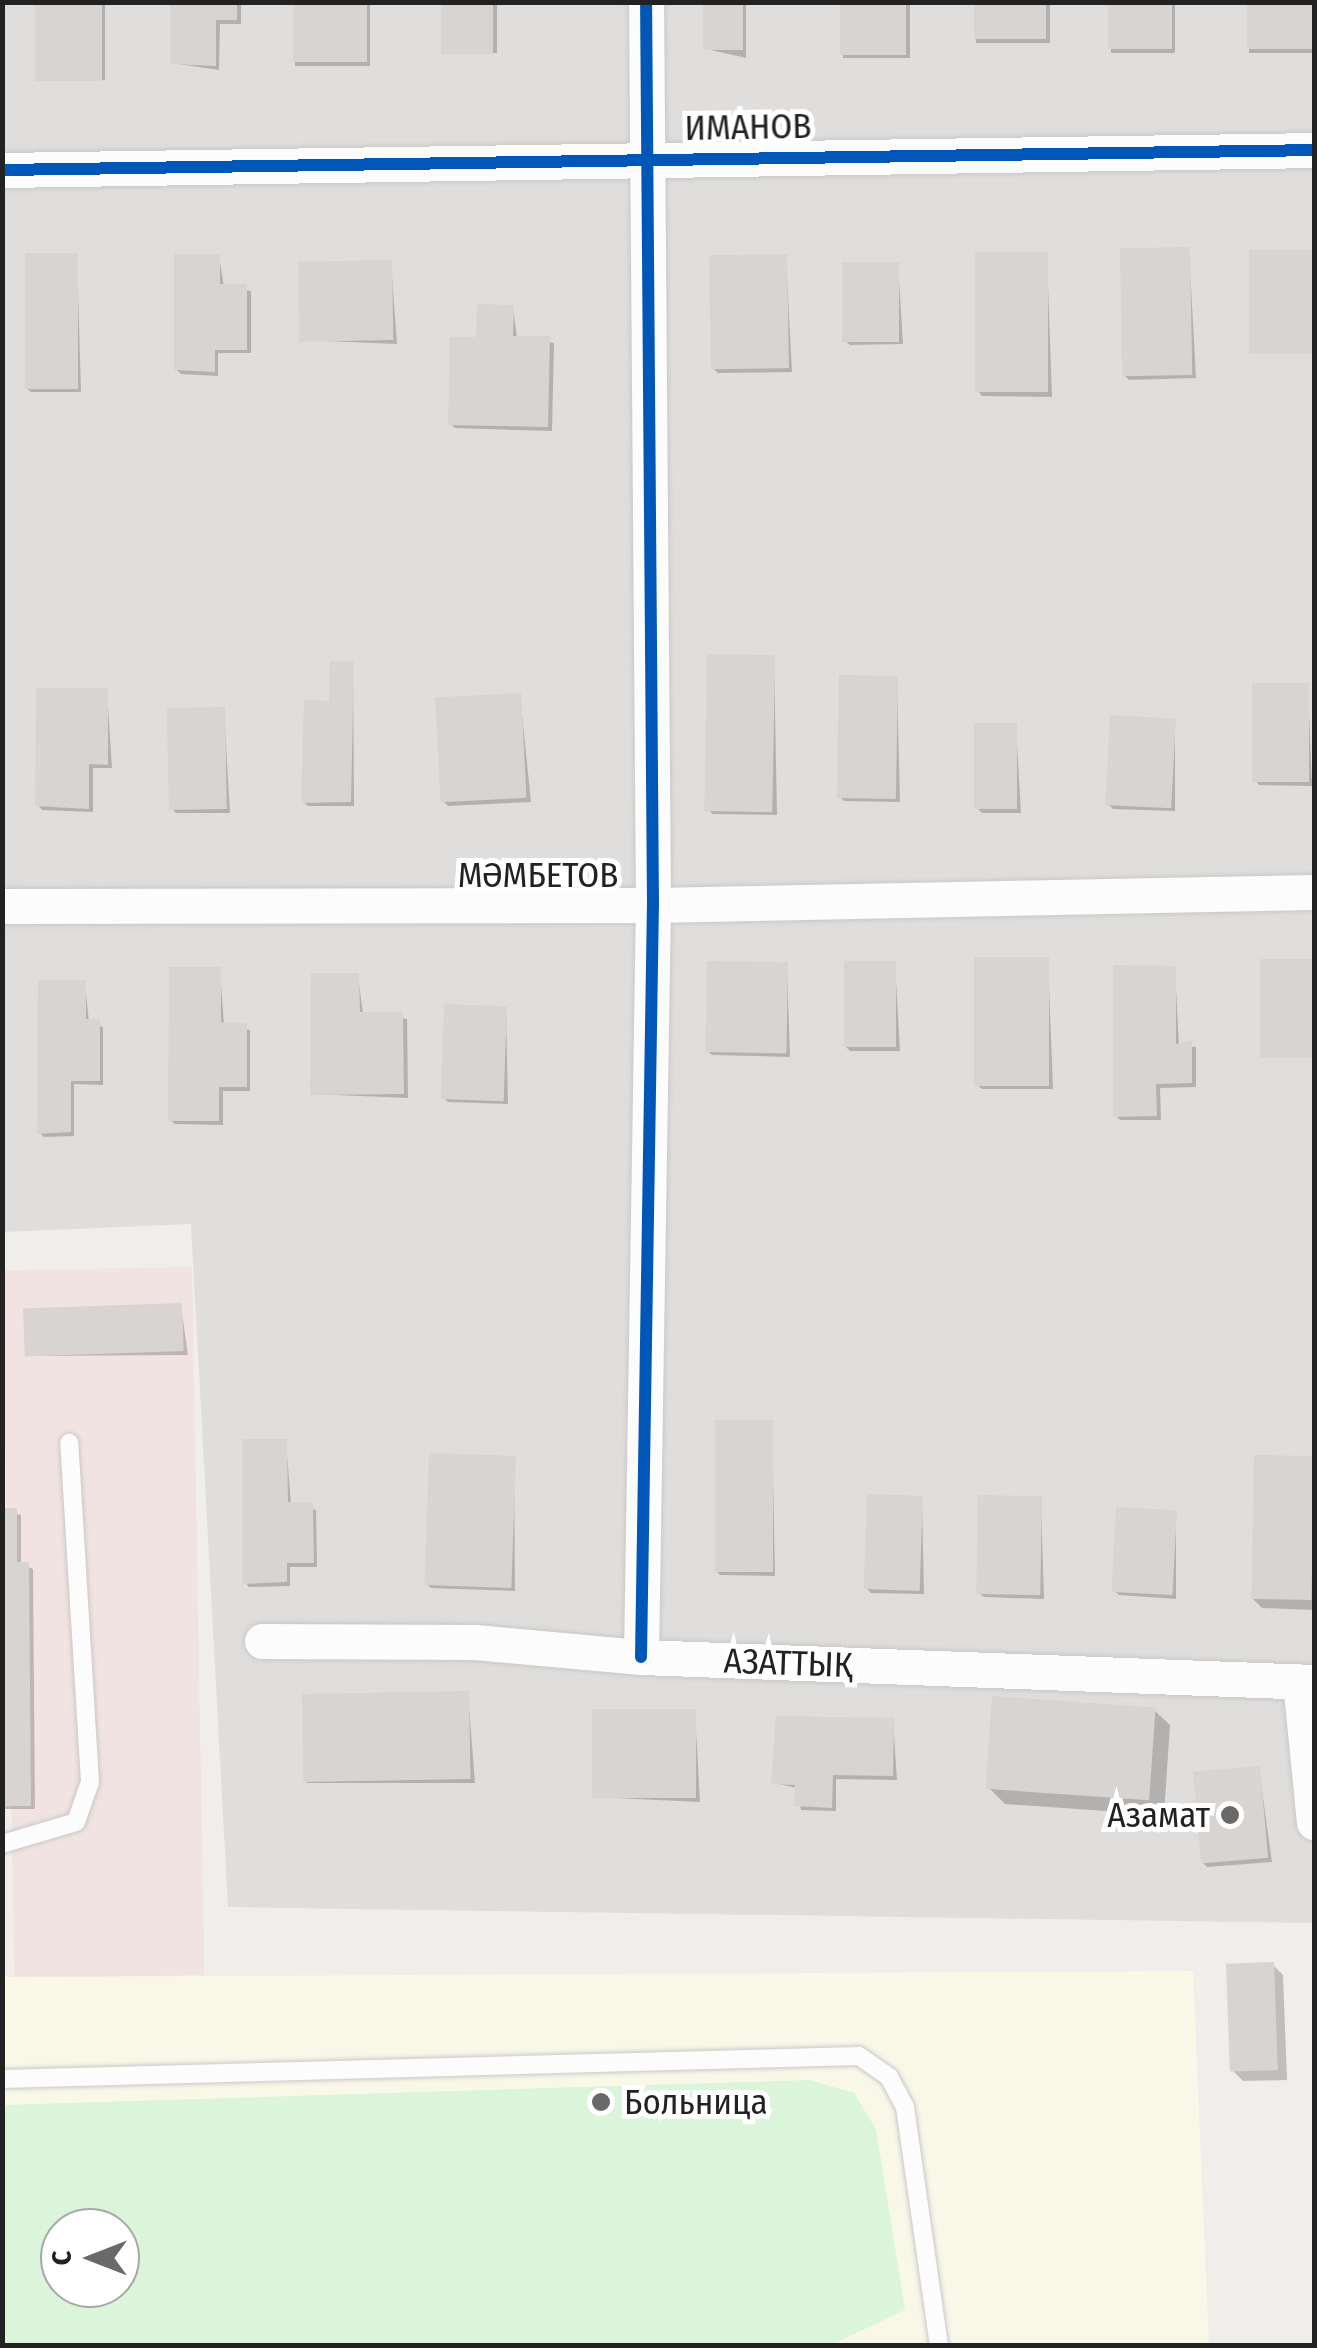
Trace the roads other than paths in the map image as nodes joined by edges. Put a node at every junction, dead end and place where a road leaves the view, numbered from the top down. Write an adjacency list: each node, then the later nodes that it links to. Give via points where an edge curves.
1 (646, 2): 3 (street)
2 (1314, 150): 3 (street, ИМАНОВ)
3 (647, 158): 4 (street, ИМАНОВ); 6 (street)
4 (2, 170)
5 (1314, 892): 6 (street, МӘМБЕТОВ)
6 (653, 905): 7 (street, МӘМБЕТОВ); 10 (street)
7 (2, 906)
8 (69, 1444): 13 (lane, via 90,1782 76,1822)
9 (262, 1641): 10 (street, АЗАТТЫҚ, via 476,1642)
10 (641, 1657): 11 (street, АЗАТТЫҚ)
11 (1307, 1682): 12 (street)
12 (1314, 1822)
13 (2, 1844)
14 (2, 2080): 15 (lane, via 859,2056 889,2077 905,2107)
15 (939, 2346)

